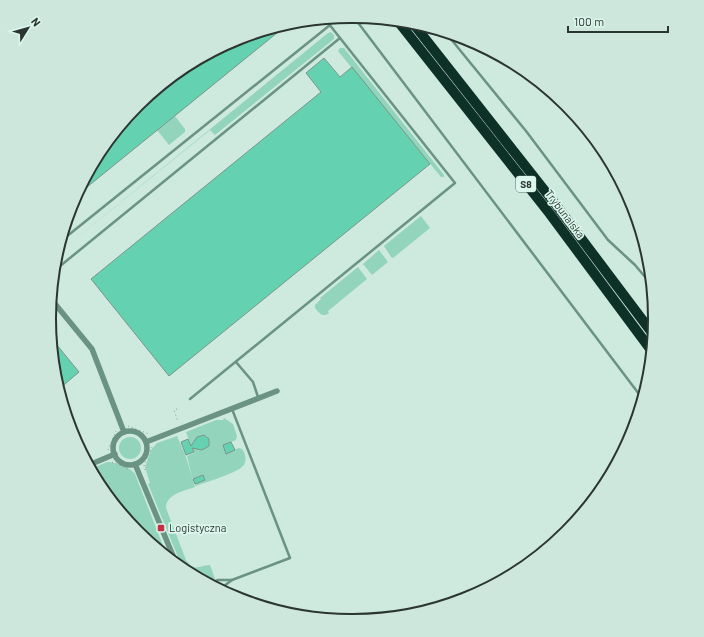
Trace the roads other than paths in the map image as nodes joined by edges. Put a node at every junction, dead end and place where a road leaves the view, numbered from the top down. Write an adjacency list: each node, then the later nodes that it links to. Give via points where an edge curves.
1 (359, 23): 15 (lane)
2 (330, 26): 5 (lane); 7 (lane)
3 (403, 28): 12 (highway, Trybunalska / S8, via 550,214)
4 (419, 31): 11 (highway, Trybunalska / S8)
5 (340, 38): 8 (lane); 13 (lane, via 455,183)
6 (453, 41): 9 (lane, via 526,131 608,240)
7 (69, 235)
8 (61, 265)
9 (644, 276)
10 (57, 305): 19 (street, via 92,349)
11 (648, 327)
12 (646, 344)
13 (236, 362): 16 (lane); 17 (lane, via 253,382)
14 (277, 391): 17 (street)
15 (638, 392)
16 (190, 398)
17 (259, 398): 18 (street)
18 (232, 408): 20 (street); 25 (lane, via 290,558)
19 (124, 432): 20 (street, via 135,432); 21 (street, via 116,439)
20 (146, 442): 23 (street, via 145,455)
21 (115, 454): 22 (street); 23 (street, via 121,462)
22 (94, 463)
23 (135, 464): 24 (street)
24 (172, 553)
25 (232, 580): 26 (lane); 27 (lane)
26 (216, 581)
27 (225, 586)

